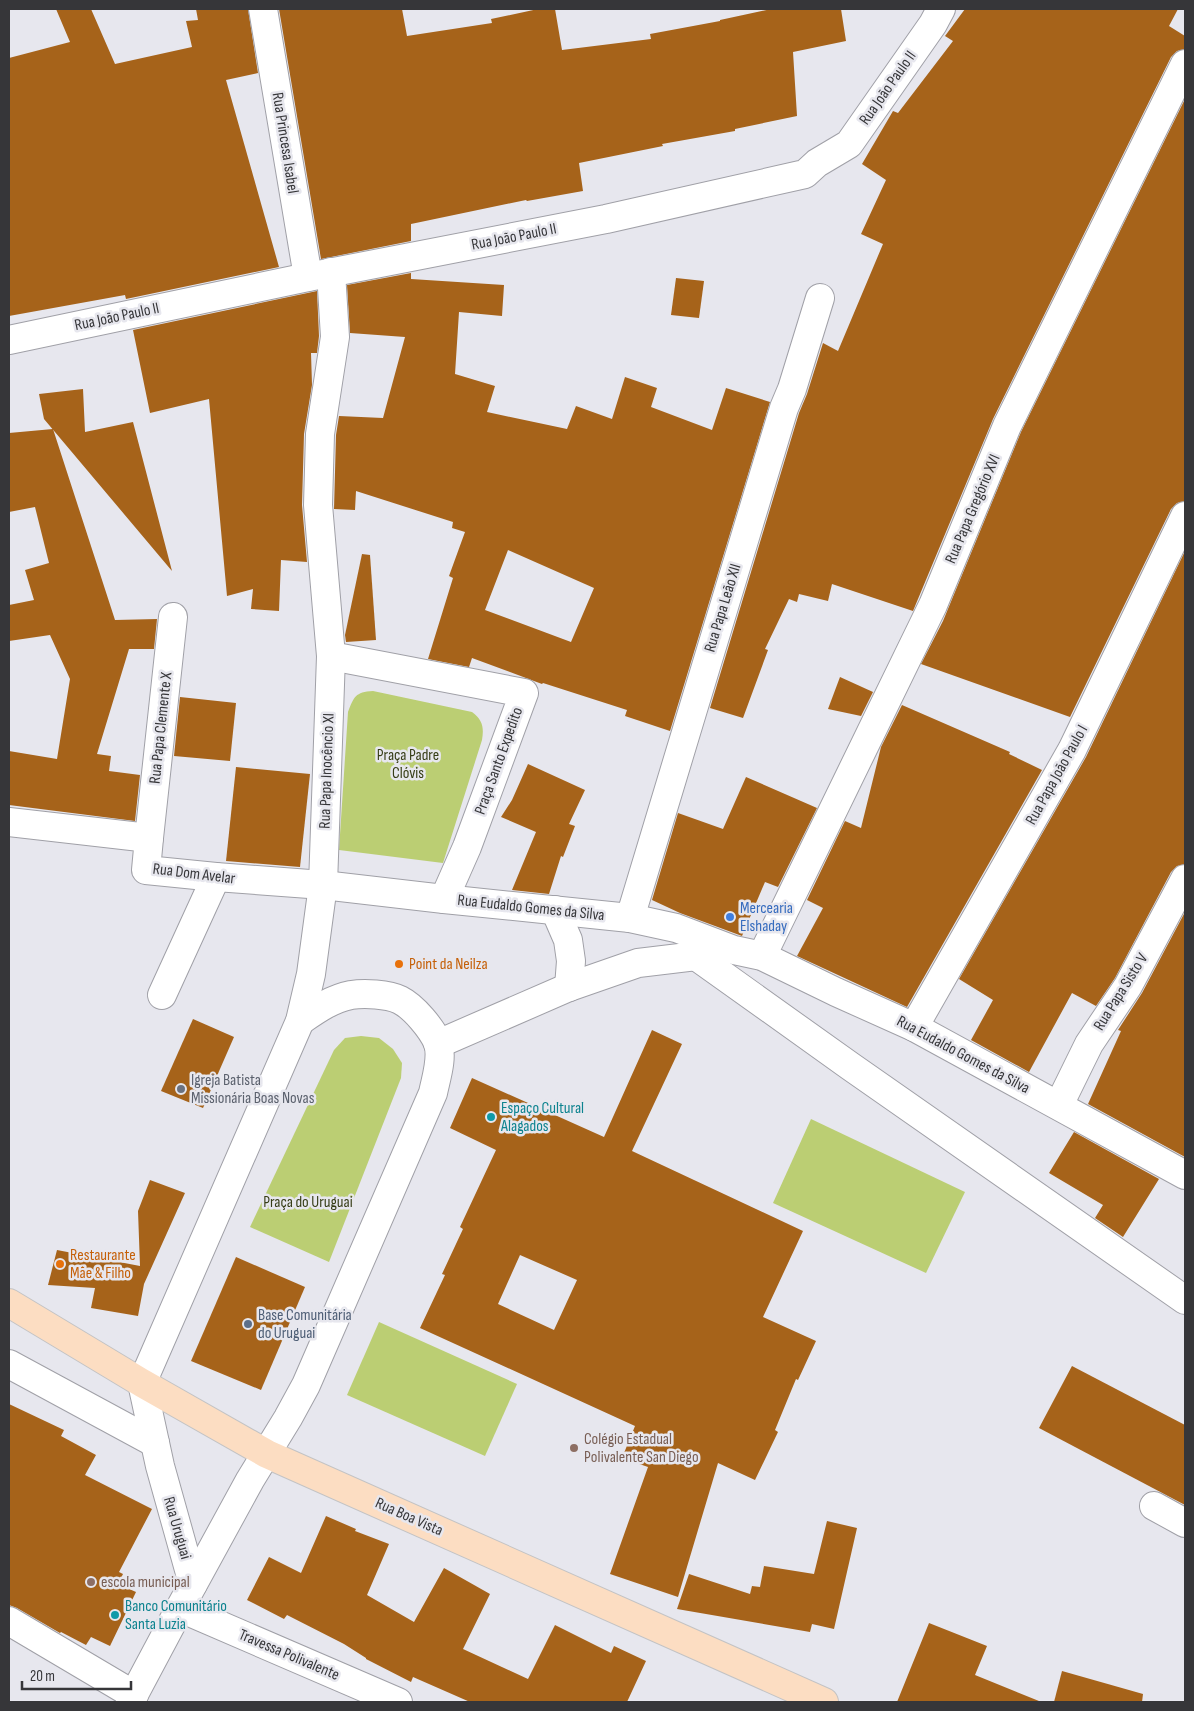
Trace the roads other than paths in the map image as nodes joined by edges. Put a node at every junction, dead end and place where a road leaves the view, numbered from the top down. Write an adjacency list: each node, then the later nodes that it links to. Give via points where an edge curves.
1 (263, 9): 4 (street, Rua Princesa Isabel)
2 (941, 9): 4 (street, Rua João Paulo II, via 849,144 817,163 806,174 606,219)
3 (1185, 64): 20 (street, Rua Papa Gregório XVI, via 1007,426 933,605)
4 (320, 275): 6 (street, Rua João Paulo II); 9 (street, Rua Princesa Isabel, via 335,337 320,434 318,505)
5 (820, 298): 17 (street, Rua Papa Leão XII)
6 (9, 340)
7 (1185, 516): 24 (street, Rua Papa João Paulo I, via 1072,750)
8 (173, 617): 11 (street, Rua Papa Clemente X)
9 (331, 656): 14 (street, Rua Papa Inocêncio XI); 15 (street, Praça Santo Expedito, via 524,693 467,847)
10 (9, 822): 11 (street, Rua Dom Avelar)
11 (149, 838): 12 (street, Rua Dom Avelar, via 146,870)
12 (216, 877): 14 (street, Rua Dom Avelar); 22 (street)
13 (1185, 879): 26 (street, Rua Papa Sisto V, via 1128,986 1089,1044)
14 (323, 885): 15 (street, Rua Eudaldo Gomes da Silva); 23 (street, via 311,974)
15 (444, 899): 16 (street, Rua Eudaldo Gomes da Silva)
16 (555, 910): 17 (street, Rua Eudaldo Gomes da Silva); 21 (street, via 568,940 571,961)
17 (630, 918): 18 (street, Rua Eudaldo Gomes da Silva, via 676,928)
18 (734, 950): 19 (street, Rua Eudaldo Gomes da Silva); 20 (street, Rua Eudaldo Gomes da Silva)
19 (696, 956): 21 (street, Rua Eudaldo Gomes da Silva, via 638,963); 28 (street)
20 (762, 956): 24 (street, Rua Eudaldo Gomes da Silva)
21 (569, 987): 25 (street, Rua Eudaldo Gomes da Silva)
22 (162, 995)
23 (300, 1021): 25 (street, via 327,1002 352,995 376,994 400,1000 423,1019); 31 (street)
24 (914, 1027): 26 (street, Rua Eudaldo Gomes da Silva)
25 (438, 1044): 33 (street, via 439,1068 433,1092 306,1385)
26 (1059, 1105): 27 (street, Rua Eudaldo Gomes da Silva)
27 (1185, 1175)
28 (1185, 1300)
29 (9, 1303): 31 (main road, Rua Boa Vista)
30 (9, 1364): 32 (street)
31 (142, 1383): 32 (street, Rua Uruguai); 33 (main road, Rua Boa Vista)
32 (155, 1443): 36 (street, Rua Uruguai)
33 (267, 1454): 36 (street, Rua Uruguai); 40 (main road, Rua Boa Vista)
34 (1154, 1506): 35 (street)
35 (1185, 1523)
36 (186, 1596): 38 (street); 39 (street, Travessa Polivalente)
37 (9, 1621): 38 (street)
38 (132, 1699)
39 (398, 1702)
40 (824, 1702)

